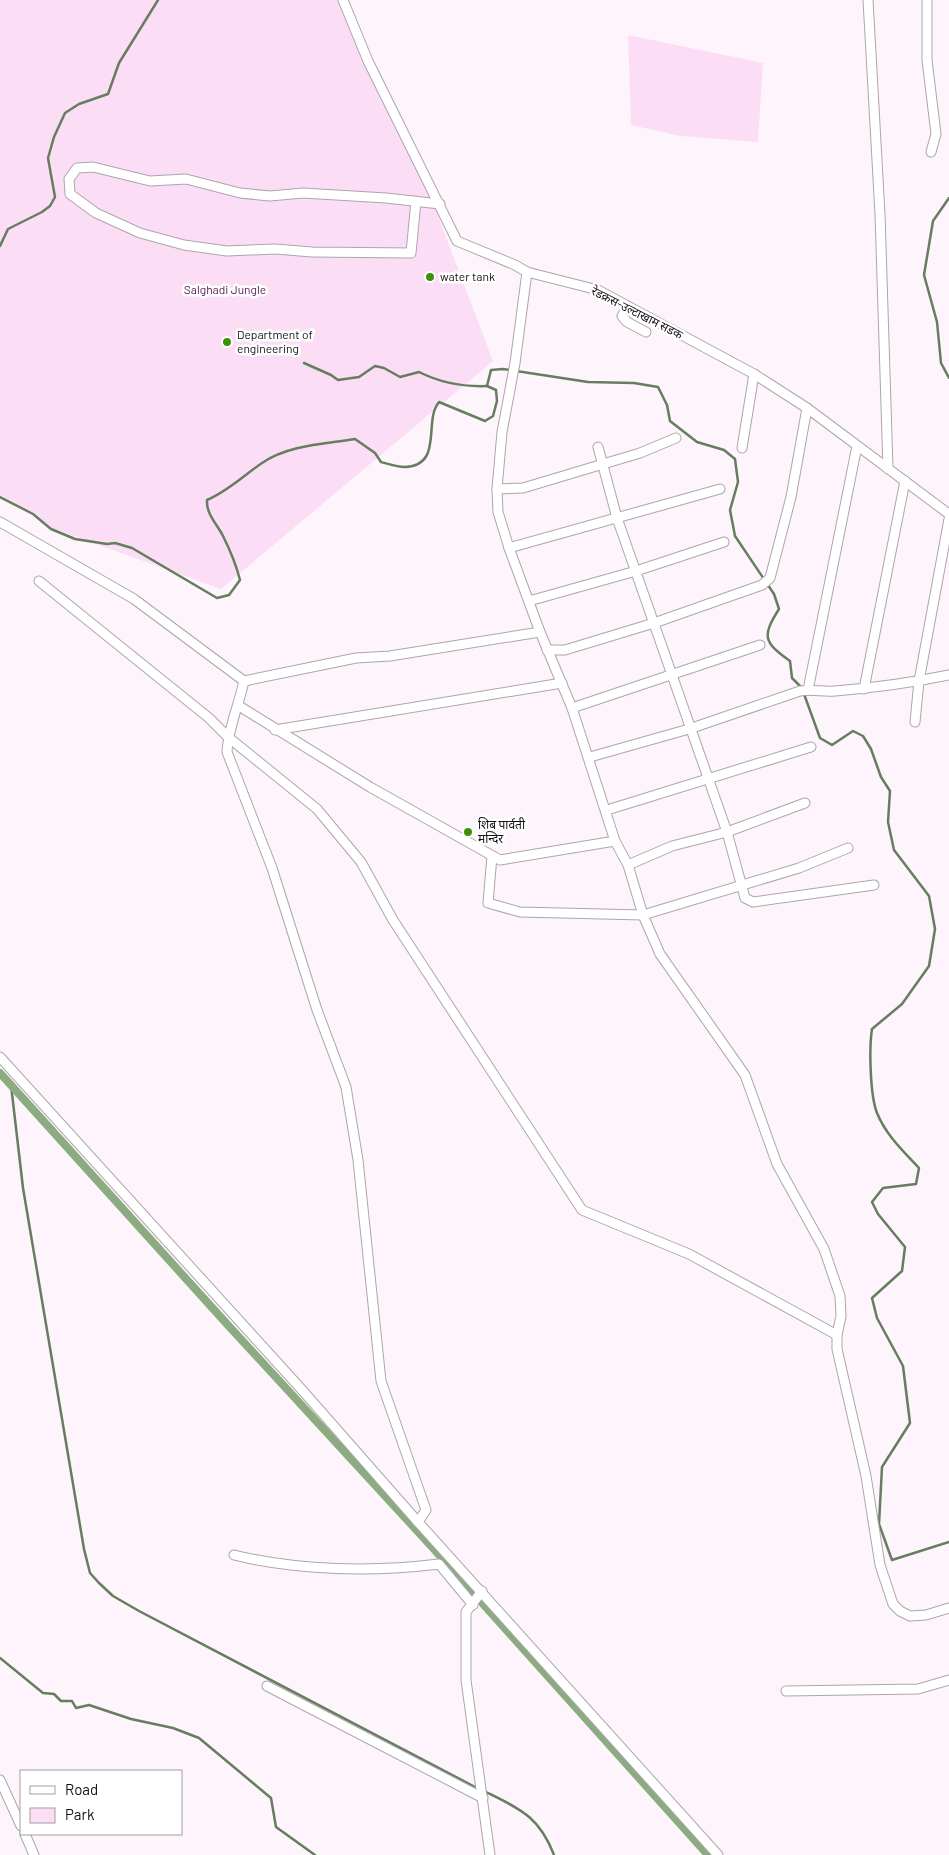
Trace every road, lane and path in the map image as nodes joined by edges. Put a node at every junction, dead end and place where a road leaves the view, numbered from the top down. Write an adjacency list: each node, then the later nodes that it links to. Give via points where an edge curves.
1 (343, 0): 6 (street, रेडक्रस-उल्टाखाम सडक, via 368,61)
2 (868, 0): 17 (street, via 880,214)
3 (927, 0): 4 (street, via 927,60 936,134)
4 (931, 152)
5 (416, 201): 5 (street, via 303,193 270,196 240,193 186,179 150,181 93,167 77,168 69,179 70,194 96,213 140,233 184,245 226,251 275,249 411,253); 6 (street)
6 (440, 204): 7 (street, रेडक्रस-उल्टाखाम सडक, via 457,240)
7 (527, 272): 8 (street, रेडक्रस-उल्टाखाम सडक, via 598,290); 19 (street, via 502,432)
8 (628, 306): 9 (street, via 622,316); 10 (street, रेडक्रस-उल्टाखाम सडक)
9 (646, 332)
10 (754, 374): 11 (street, रेडक्रस-उल्टाखाम सडक); 15 (street)
11 (807, 408): 13 (street, रेडक्रस-उल्टाखाम सडक); 30 (street, via 791,496 770,578 762,585)
12 (676, 438): 16 (street)
13 (857, 446): 17 (street, रेडक्रस-उल्टाखाम सडक); 40 (street)
14 (598, 447): 16 (street)
15 (742, 448)
16 (602, 464): 19 (street, via 523,488); 22 (street)
17 (888, 469): 18 (street, रेडक्रस-उल्टाखाम सडक)
18 (905, 480): 21 (street, रेडक्रस-उल्टाखाम सडक); 39 (street)
19 (497, 489): 26 (street, via 498,512)
20 (720, 489): 22 (street)
21 (949, 514)
22 (617, 518): 26 (street); 27 (street)
23 (949, 518): 37 (street)
24 (0, 522): 36 (street, via 134,599)
25 (724, 542): 27 (street)
26 (509, 548): 29 (street)
27 (636, 571): 29 (street); 30 (street)
28 (40, 581): 46 (street)
29 (529, 601): 31 (street)
30 (654, 623): 33 (street, via 565,650); 35 (street)
31 (540, 632): 33 (street); 36 (street, via 390,656 356,658)
32 (760, 644): 35 (street)
33 (547, 650): 38 (street)
34 (949, 675): 37 (street)
35 (672, 676): 42 (street); 44 (street)
36 (244, 681): 41 (street)
37 (918, 681): 39 (street); 43 (street)
38 (562, 683): 42 (street); 45 (street)
39 (864, 688): 40 (street)
40 (804, 691): 44 (street)
41 (239, 706): 45 (street); 46 (street)
42 (572, 708): 48 (street)
43 (915, 722)
44 (689, 729): 48 (street); 49 (street)
45 (275, 730): 55 (street)
46 (228, 737): 61 (street, via 317,809 362,862 393,920 582,1210 689,1254); 62 (street, via 228,752 272,868 317,1010 346,1086 358,1160 381,1381 426,1510)
47 (811, 747): 49 (street)
48 (590, 757): 51 (street)
49 (707, 778): 51 (street); 52 (street)
50 (804, 803): 52 (street)
51 (607, 810): 53 (street)
52 (727, 832): 56 (street, via 672,846); 57 (street)
53 (615, 841): 55 (street, via 500,860); 56 (street)
54 (848, 848): 57 (street, via 799,868)
55 (492, 856): 59 (street, via 488,903 520,912)
56 (628, 865): 59 (street)
57 (741, 885): 58 (street, via 746,898 753,902); 59 (street)
58 (874, 885)
59 (643, 916): 61 (street, via 660,954 745,1075 777,1164 824,1249 840,1296 842,1316)
60 (0, 1057): 62 (street)
61 (837, 1335): 65 (street, via 837,1349 866,1476 880,1565 893,1604 910,1616)
62 (418, 1522): 64 (street)
63 (234, 1556): 64 (street, via 256,1561 392,1570 439,1564)
64 (477, 1599): 70 (street, via 466,1612 466,1680); 75 (street)
65 (949, 1608)
66 (949, 1680): 68 (street, via 918,1689)
67 (267, 1686): 70 (street)
68 (786, 1691)
69 (0, 1780): 71 (street)
70 (482, 1792): 74 (street)
71 (20, 1824)
72 (25, 1835): 73 (street)
73 (34, 1855)
74 (490, 1855)
75 (718, 1855)

